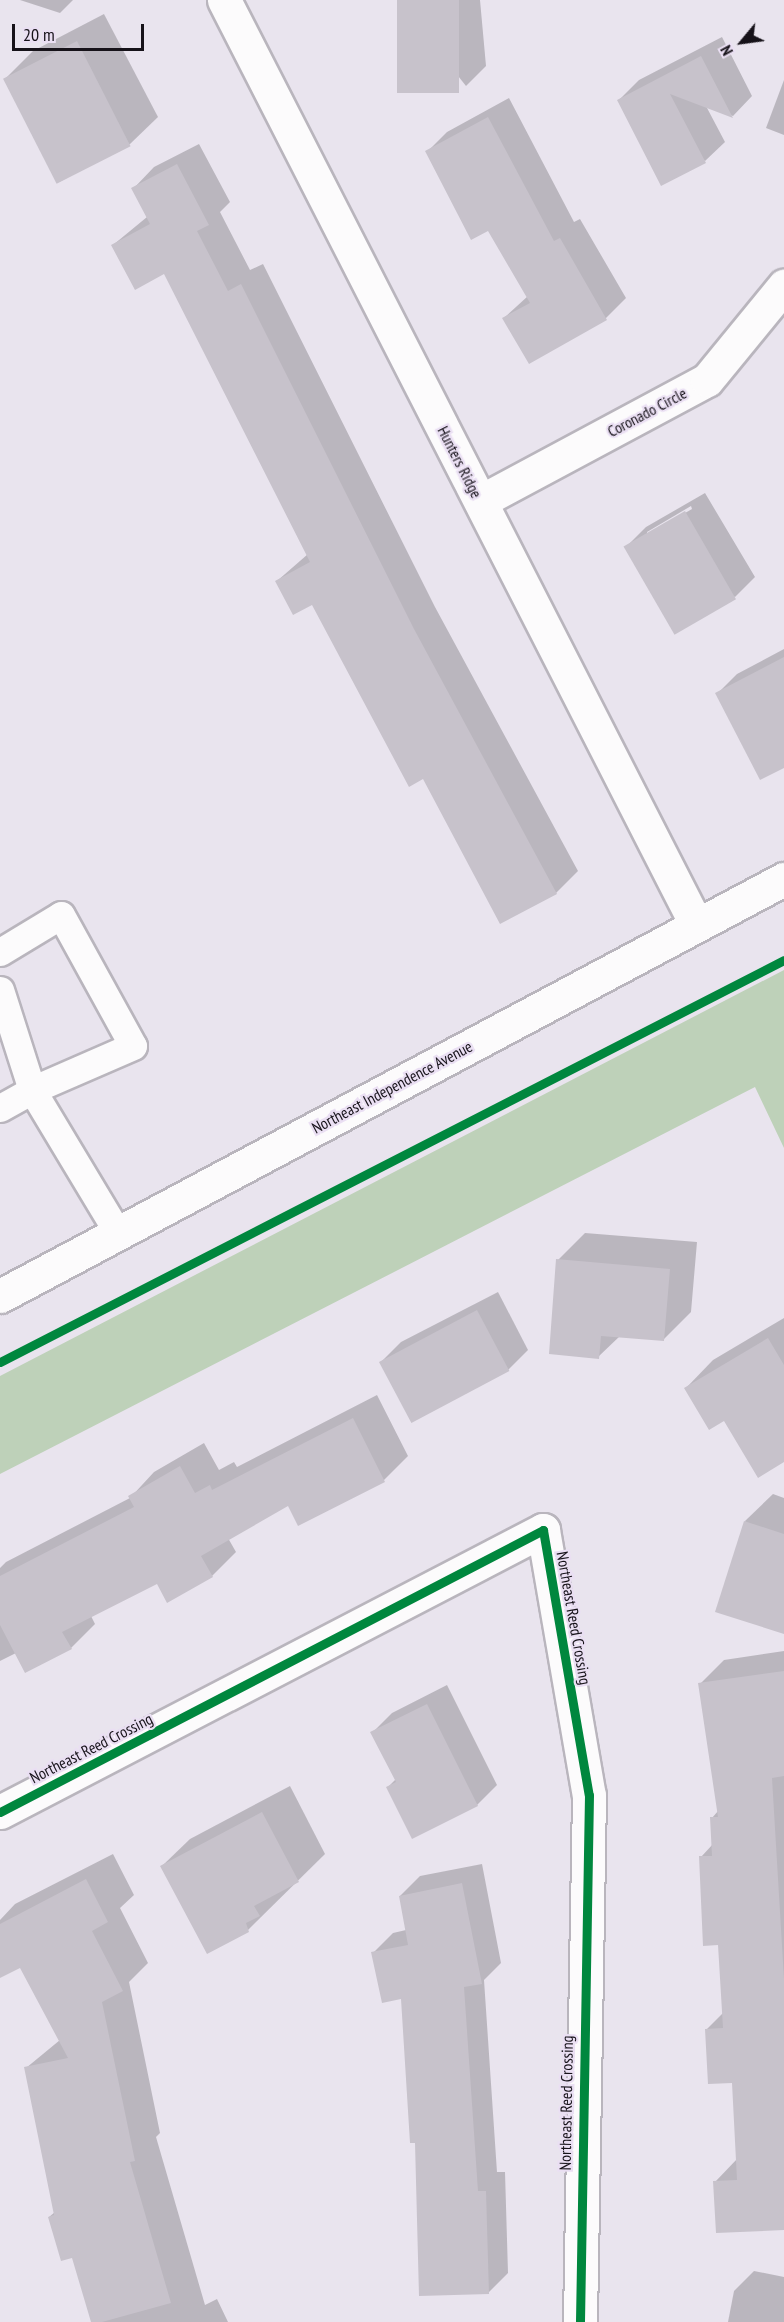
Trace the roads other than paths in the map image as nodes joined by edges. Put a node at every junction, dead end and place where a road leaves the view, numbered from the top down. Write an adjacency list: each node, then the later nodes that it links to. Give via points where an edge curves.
1 (224, 0): 3 (street, Hunters Ridge)
2 (784, 286): 3 (street, Coronado Circle, via 707,380)
3 (480, 501): 5 (street, Hunters Ridge)
4 (784, 879): 5 (street, Northeast Independence Avenue)
5 (696, 924): 10 (street, Northeast Independence Avenue)
6 (0, 952): 8 (lane, via 61,915 133,1046)
7 (0, 990): 8 (lane)
8 (32, 1090): 9 (lane); 10 (lane)
9 (0, 1108)
10 (118, 1233): 11 (street, Northeast Independence Avenue)
11 (0, 1296)
12 (0, 1812): 13 (street, Northeast Reed Crossing, via 543,1530 589,1796)
13 (580, 2322)

